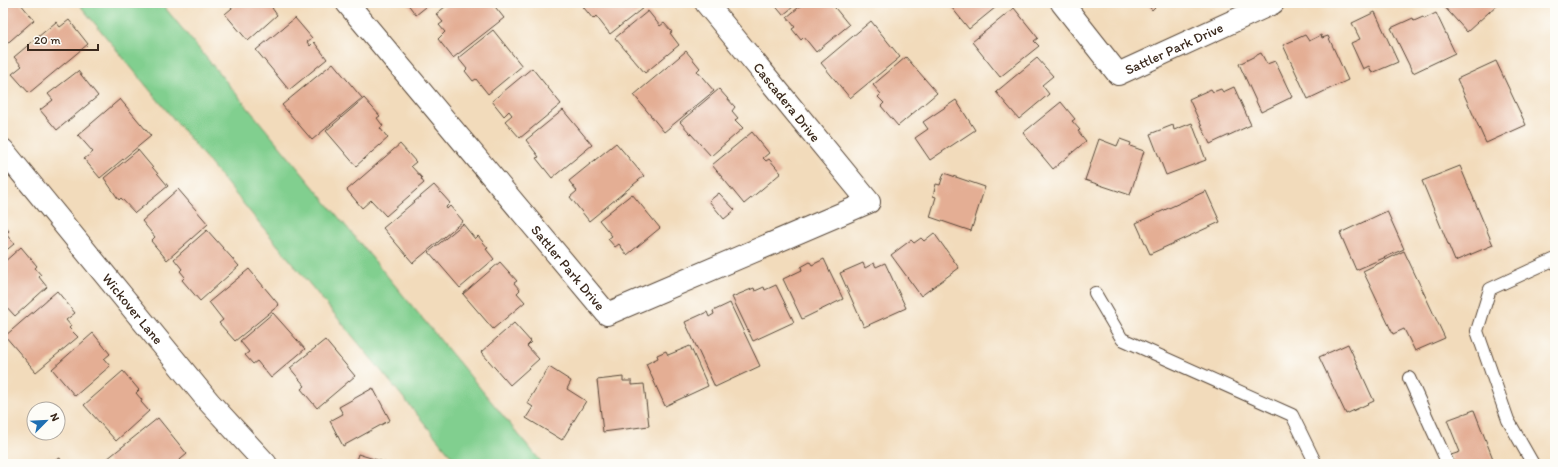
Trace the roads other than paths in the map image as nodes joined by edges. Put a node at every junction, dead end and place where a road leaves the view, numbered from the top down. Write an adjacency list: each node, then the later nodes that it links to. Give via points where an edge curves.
1 (347, 3): 6 (street, Sattler Park Drive, via 607,314)
2 (706, 3): 6 (street, Cascadera Drive)
3 (1062, 3): 4 (street, Sattler Park Drive, via 1118,74)
4 (1273, 3)
5 (3, 150): 10 (street, Wickover Lane, via 209,402)
6 (869, 202)
7 (1555, 263): 13 (lane, via 1553,260 1490,289 1477,331 1508,420)
8 (1095, 293): 11 (lane, via 1122,339 1292,415)
9 (1409, 378): 12 (lane)
10 (266, 464)
11 (1316, 464)
12 (1448, 464)
13 (1533, 464)

